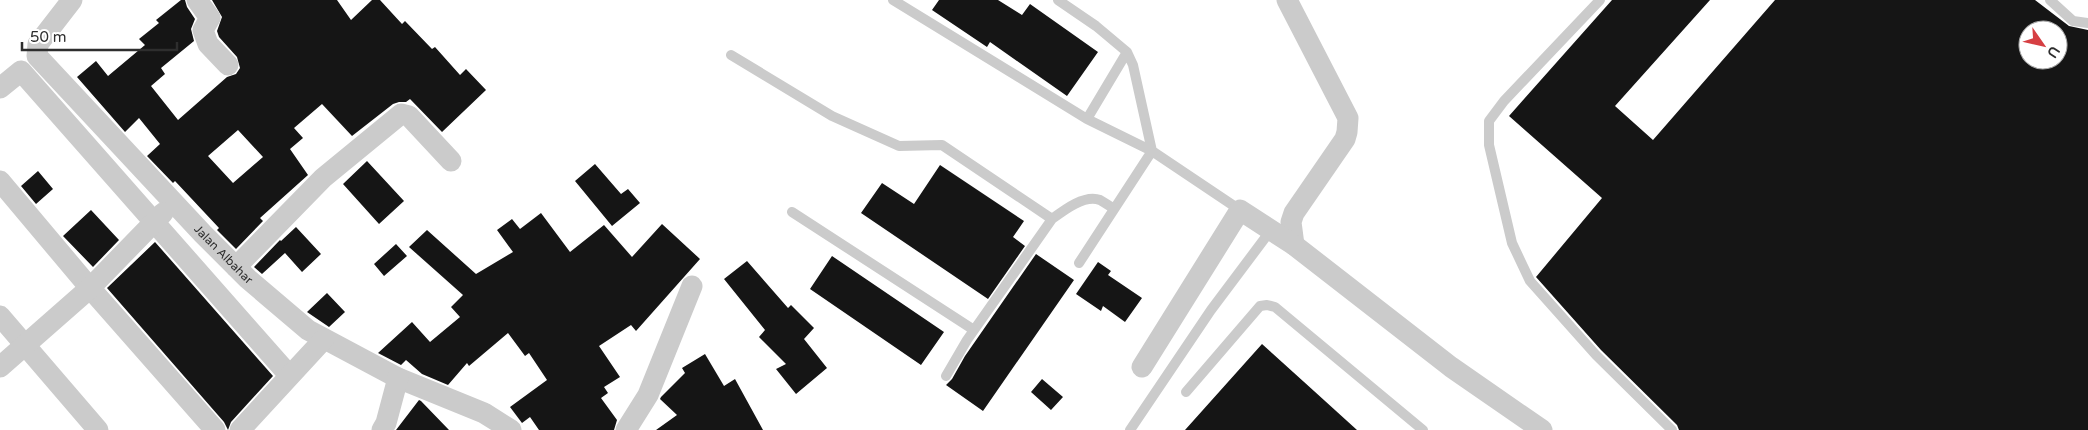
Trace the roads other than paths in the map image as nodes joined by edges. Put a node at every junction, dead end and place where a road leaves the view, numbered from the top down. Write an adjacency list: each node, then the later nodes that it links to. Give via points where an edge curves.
1 (72, 0): 17 (street, Jalan Albahar, via 38,44 37,56)
2 (197, 0): 11 (street, via 210,18 203,30 208,44)
3 (893, 0): 13 (lane)
4 (1058, 0): 9 (lane)
5 (1287, 0): 24 (street, via 1348,118 1344,139 1290,222)
6 (1600, 0): 49 (lane, via 1504,101 1489,121 1489,145 1512,243 1530,281 1596,354)
7 (2050, 0): 8 (lane, via 2073,21)
8 (2088, 23)
9 (1127, 52): 13 (lane); 14 (lane, via 1134,65)
10 (731, 55): 21 (lane, via 832,116 899,146 942,145)
11 (228, 65)
12 (0, 88): 22 (street, via 21,71)
13 (1087, 119): 14 (lane)
14 (1152, 151): 18 (lane); 19 (lane)
15 (450, 161): 26 (street, via 409,116 402,114 323,178)
16 (0, 181): 28 (street)
17 (173, 202): 22 (street); 26 (street, Jalan Albahar)
18 (1114, 209): 21 (lane, via 1093,199 1068,207); 25 (lane)
19 (1240, 210): 23 (street); 35 (street)
20 (792, 212): 31 (lane)
21 (1052, 219): 31 (lane)
22 (155, 223): 28 (street); 29 (street)
23 (1271, 230): 24 (street); 46 (lane, via 1211,310)
24 (1294, 245): 48 (street, via 1451,367)
25 (1079, 263)
26 (242, 273): 29 (street); 32 (street, Jalan Albahar, via 308,330)
27 (692, 286): 45 (street, via 648,395)
28 (90, 288): 33 (street); 42 (street)
29 (223, 301): 36 (street)
30 (0, 316): 33 (street)
31 (974, 330): 37 (lane)
32 (324, 339): 36 (street); 38 (street, Jalan Albahar)
33 (25, 345): 34 (street); 41 (street)
34 (0, 367)
35 (1142, 367)
36 (288, 375): 43 (street)
37 (946, 376)
38 (398, 378): 40 (street); 44 (street, Jalan Albahar, via 484,413)
39 (1186, 392): 47 (lane, via 1260,306 1267,305 1274,307)
40 (388, 428)
41 (98, 430)
42 (215, 430)
43 (240, 430)
44 (511, 430)
45 (626, 430)
46 (1130, 430)
47 (1424, 430)
48 (1542, 430)
49 (1672, 430)

